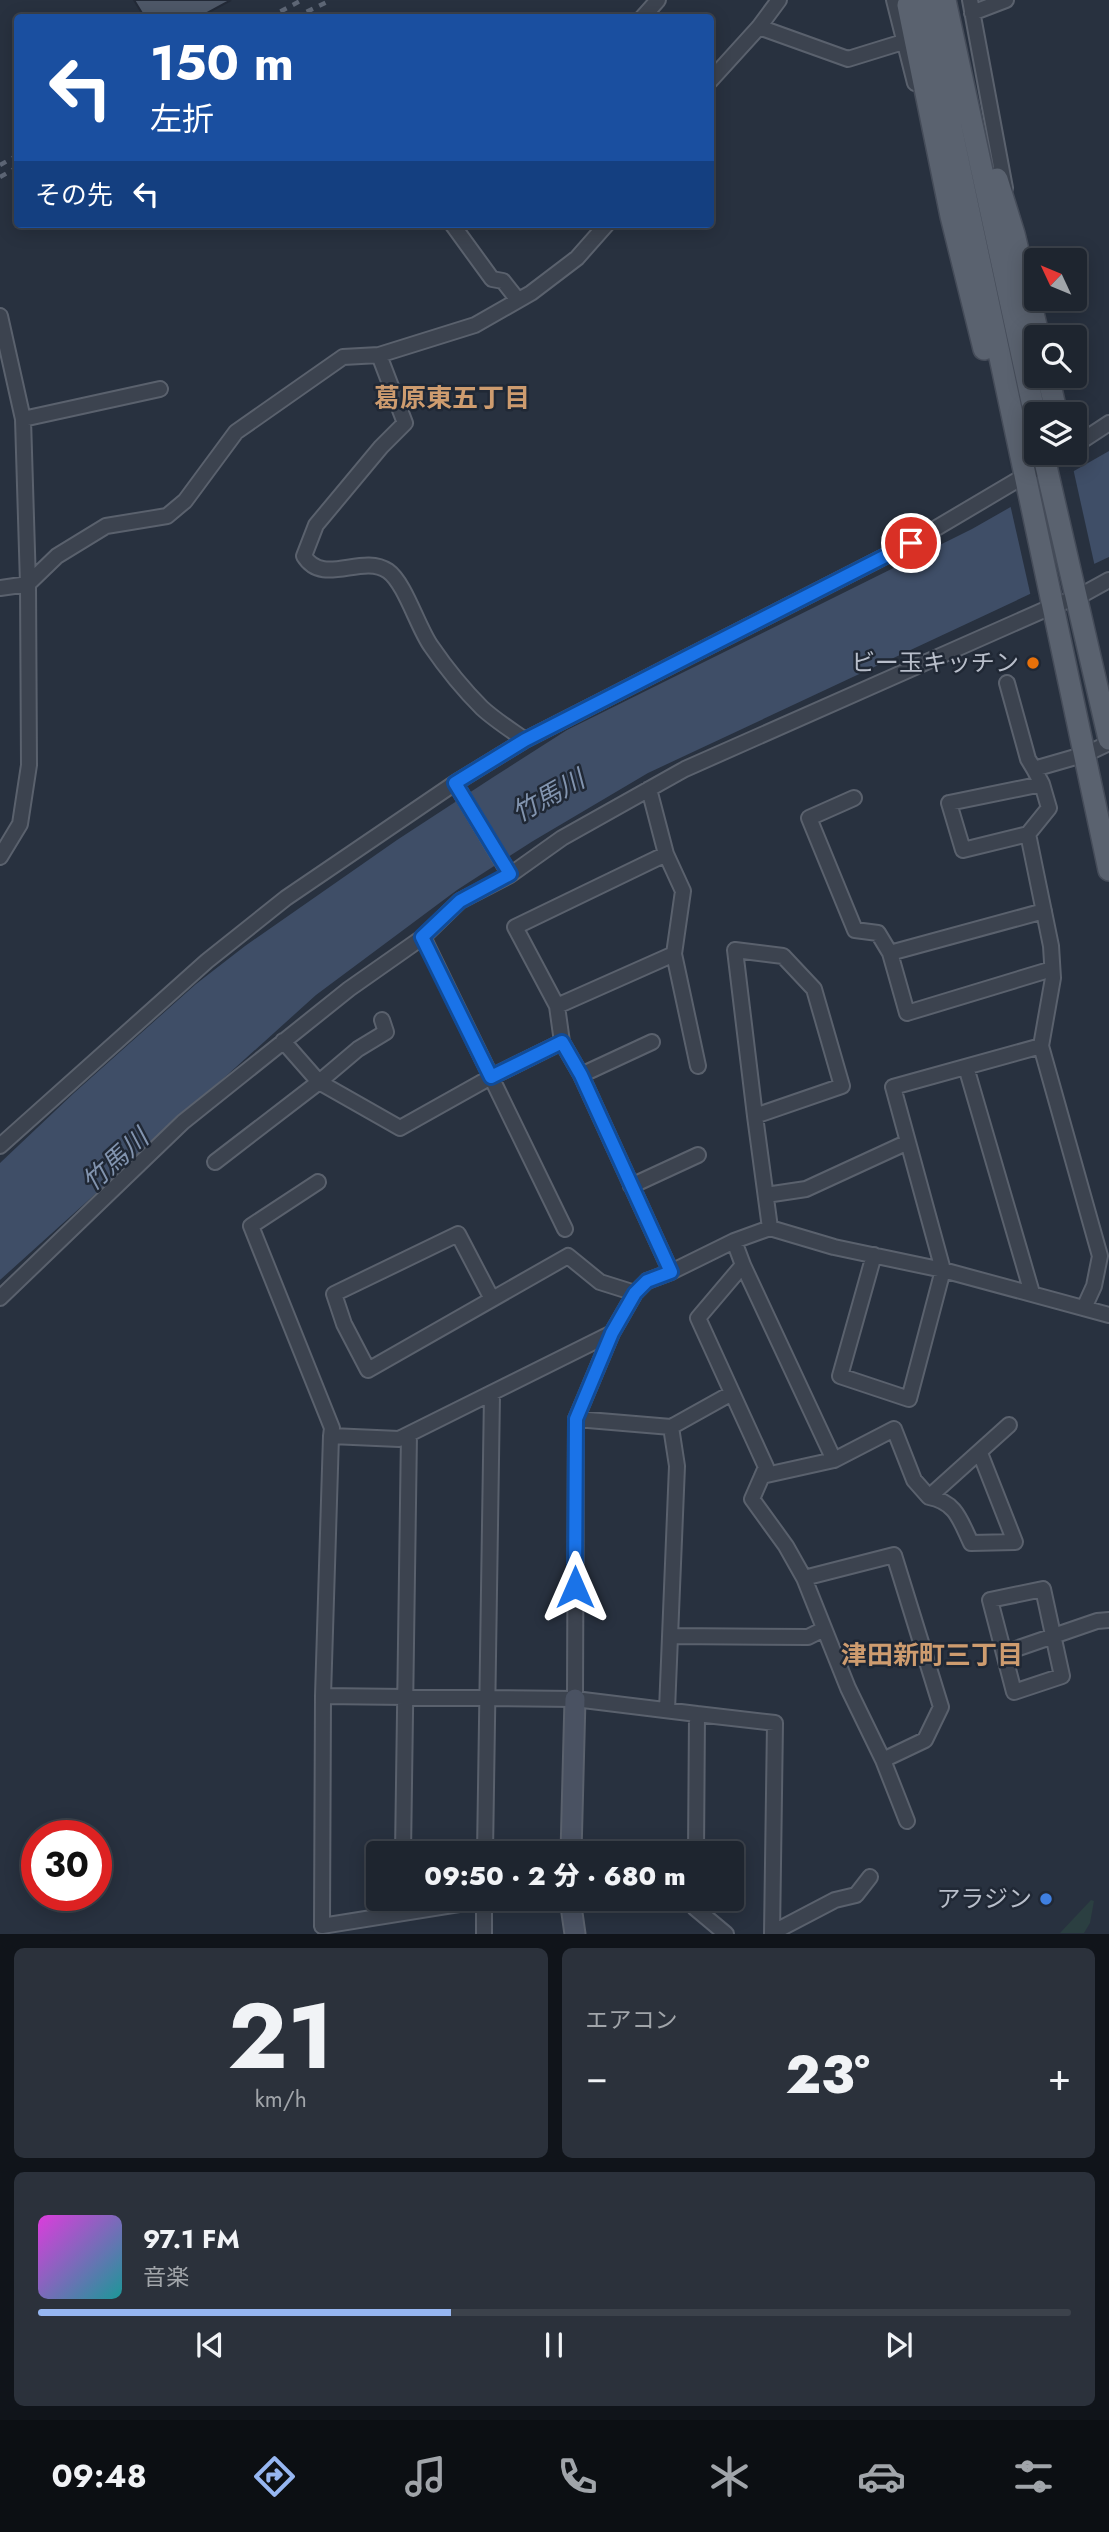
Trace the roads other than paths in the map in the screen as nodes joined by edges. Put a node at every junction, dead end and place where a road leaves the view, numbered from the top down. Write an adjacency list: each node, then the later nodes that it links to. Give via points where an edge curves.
1 (658, 0): 8 (street)
2 (779, 0): 9 (street)
3 (945, 0): 12 (main road)
4 (954, 0): 15 (main road, via 988,152)
5 (1006, 0): 7 (street)
6 (909, 2): 10 (street); 12 (main road)
7 (971, 6): 15 (street)
8 (646, 14)
9 (759, 27): 10 (street, via 848,59); 11 (street)
10 (903, 42): 12 (street)
11 (714, 77)
12 (970, 209): 21 (main road); 27 (main road)
13 (455, 228): 16 (street, via 492,279 503,281)
14 (603, 228): 16 (street, via 577,258)
15 (1014, 234): 18 (main road)
16 (518, 300): 19 (street, via 475,325)
17 (0, 316): 22 (street)
18 (1036, 325)
19 (379, 355): 29 (street, via 343,358 236,432 185,501 167,516 106,526 57,556); 34 (street, via 405,423 316,525 304,556 317,570 373,566 388,571 430,645 483,708)
20 (160, 389): 22 (street)
21 (1030, 402)
22 (23, 419): 29 (street)
23 (1109, 424): 24 (street)
24 (1087, 438)
25 (1046, 465): 27 (street)
26 (1052, 465): 31 (main road)
27 (1026, 484): 32 (main road); 34 (street)
28 (1109, 580): 31 (street)
29 (28, 584): 30 (street); 44 (street, via 29,765 20,824)
30 (0, 588)
31 (1076, 591): 32 (street); 35 (main road)
32 (1051, 599): 36 (main road); 40 (street)
33 (1007, 683): 37 (street)
34 (525, 740): 38 (street)
35 (1109, 741): 36 (street)
36 (1086, 754): 37 (street); 45 (main road)
37 (1034, 769): 39 (street)
38 (455, 783): 46 (street); 65 (street, via 286,898 207,961)
39 (1042, 784): 42 (street, via 1049,808); 42 (street, via 949,803 963,850)
40 (649, 789): 43 (street); 46 (street, via 562,838)
41 (854, 799): 49 (street, via 809,818 855,930 878,933)
42 (1028, 834): 47 (street)
43 (666, 854): 50 (street, via 683,891); 52 (street, via 515,927)
44 (0, 857)
45 (1109, 870)
46 (510, 874): 48 (street, via 460,901)
47 (1044, 911): 49 (street); 51 (street)
48 (422, 937): 54 (street); 61 (street)
49 (890, 953): 51 (street, via 907,1013)
50 (674, 954): 52 (street); 58 (street)
51 (1052, 969): 57 (street)
52 (557, 1006): 55 (street)
53 (382, 1020): 62 (street, via 387,1032)
54 (283, 1041): 62 (street); 80 (street, via 183,1122)
55 (562, 1042): 60 (street); 61 (street)
56 (652, 1042): 60 (street)
57 (1041, 1046): 59 (street); 82 (street, via 1100,1256)
58 (698, 1066)
59 (966, 1067): 64 (street, via 893,1087); 79 (street)
60 (581, 1075): 69 (street)
61 (491, 1077): 62 (street, via 400,1128); 71 (street)
62 (319, 1082): 67 (street)
63 (755, 1116): 63 (street, via 744,1020 735,950 783,956 814,989 842,1086); 70 (street)
64 (908, 1142): 70 (street, via 806,1189); 76 (street)
65 (0, 1146)
66 (698, 1155): 69 (street)
67 (215, 1162)
68 (318, 1182): 91 (street, via 251,1226 332,1428)
69 (631, 1186): 77 (street)
70 (766, 1195): 72 (street)
71 (565, 1228)
72 (770, 1228): 73 (street); 74 (street)
73 (734, 1241): 75 (street); 77 (street)
74 (874, 1255): 76 (street); 76 (street, via 839,1377 909,1399)
75 (743, 1265): 85 (street, via 698,1318); 93 (street)
76 (943, 1270): 79 (street)
77 (671, 1272): 78 (street, via 647,1281)
78 (635, 1293): 81 (street, via 600,1282 568,1256); 84 (street)
79 (1032, 1293): 82 (street)
80 (0, 1298)
81 (492, 1299): 81 (street, via 368,1370 334,1294 458,1234)
82 (1084, 1308): 83 (street)
83 (1109, 1315)
84 (612, 1333): 86 (street); 87 (street)
85 (732, 1393): 89 (street); 94 (street, via 766,1467)
86 (492, 1394): 90 (street); 105 (street)
87 (576, 1419): 89 (street); 104 (street)
88 (1009, 1425): 92 (street)
89 (671, 1427): 99 (street, via 677,1466)
90 (409, 1434): 91 (street, via 399,1439); 103 (street)
91 (331, 1436): 102 (street)
92 (980, 1453): 95 (street); 95 (street, via 1015,1542 971,1544 957,1512 943,1499)
93 (834, 1460): 94 (street); 95 (street, via 894,1429 914,1480)
94 (762, 1476): 96 (street, via 752,1499)
95 (929, 1497)
96 (804, 1578): 98 (street); 108 (street, via 894,1555 941,1707 925,1740)
97 (1109, 1620): 100 (street)
98 (824, 1629): 99 (street, via 808,1637); 108 (street)
99 (670, 1636): 106 (street)
100 (1053, 1637): 101 (street); 101 (street, via 1062,1676 1014,1692); 101 (street, via 1043,1589 990,1600)
101 (1004, 1653)
102 (323, 1696): 103 (street); 115 (street, via 322,1926)
103 (405, 1698): 105 (street); 110 (street)
104 (575, 1699): 105 (street); 106 (street); 112 (street)
105 (486, 1700): 111 (street)
106 (667, 1710): 107 (street)
107 (697, 1714): 113 (street); 119 (street, via 775,1723)
108 (883, 1760): 109 (street)
109 (907, 1821)
110 (403, 1841)
111 (485, 1841)
112 (571, 1841)
113 (696, 1841)
114 (870, 1877): 119 (street, via 856,1895 835,1900)
115 (383, 1911)
116 (484, 1911): 120 (street)
117 (572, 1911): 121 (street)
118 (699, 1911): 122 (street)
119 (772, 1933)
120 (484, 1934)
121 (576, 1934)
122 (726, 1934)

